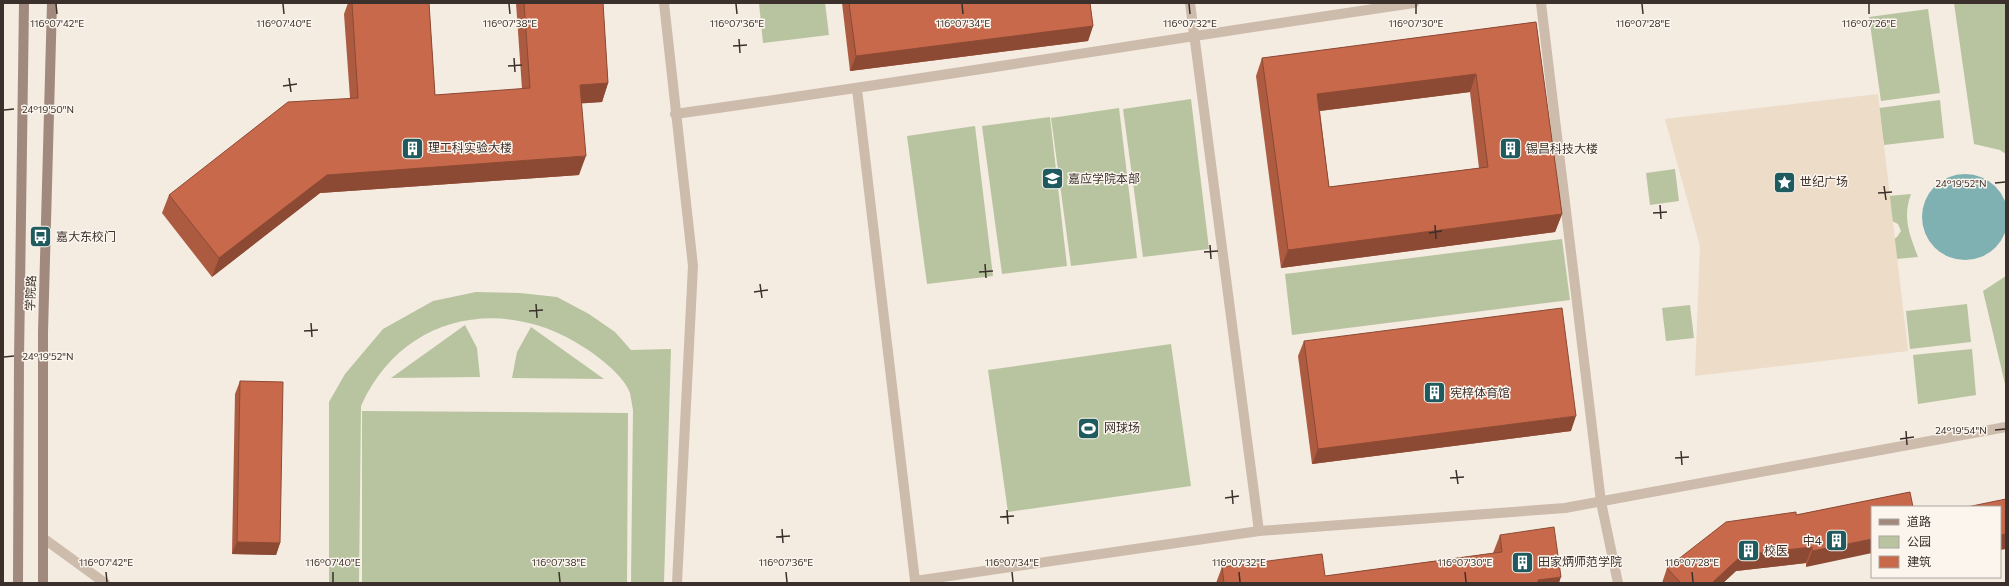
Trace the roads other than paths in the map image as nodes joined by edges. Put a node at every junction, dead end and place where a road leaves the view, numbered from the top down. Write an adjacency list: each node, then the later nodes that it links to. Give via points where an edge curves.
1 (24, 3): 15 (street, 学院路)
2 (52, 3): 13 (street, 学院路, via 43,332)
3 (664, 3): 9 (street)
4 (1190, 3): 7 (street)
5 (1414, 3): 7 (street)
6 (1541, 3): 11 (street)
7 (1194, 35): 8 (street); 12 (street)
8 (857, 89): 9 (street); 14 (street)
9 (675, 114): 18 (street, via 693,266)
10 (2006, 427): 11 (street)
11 (1601, 502): 12 (street, via 1565,508); 19 (street)
12 (1258, 530): 14 (street)
13 (43, 538): 16 (street, 学院路); 17 (street)
14 (915, 582)
15 (18, 583)
16 (44, 583)
17 (105, 583)
18 (677, 583)
19 (1618, 583)

